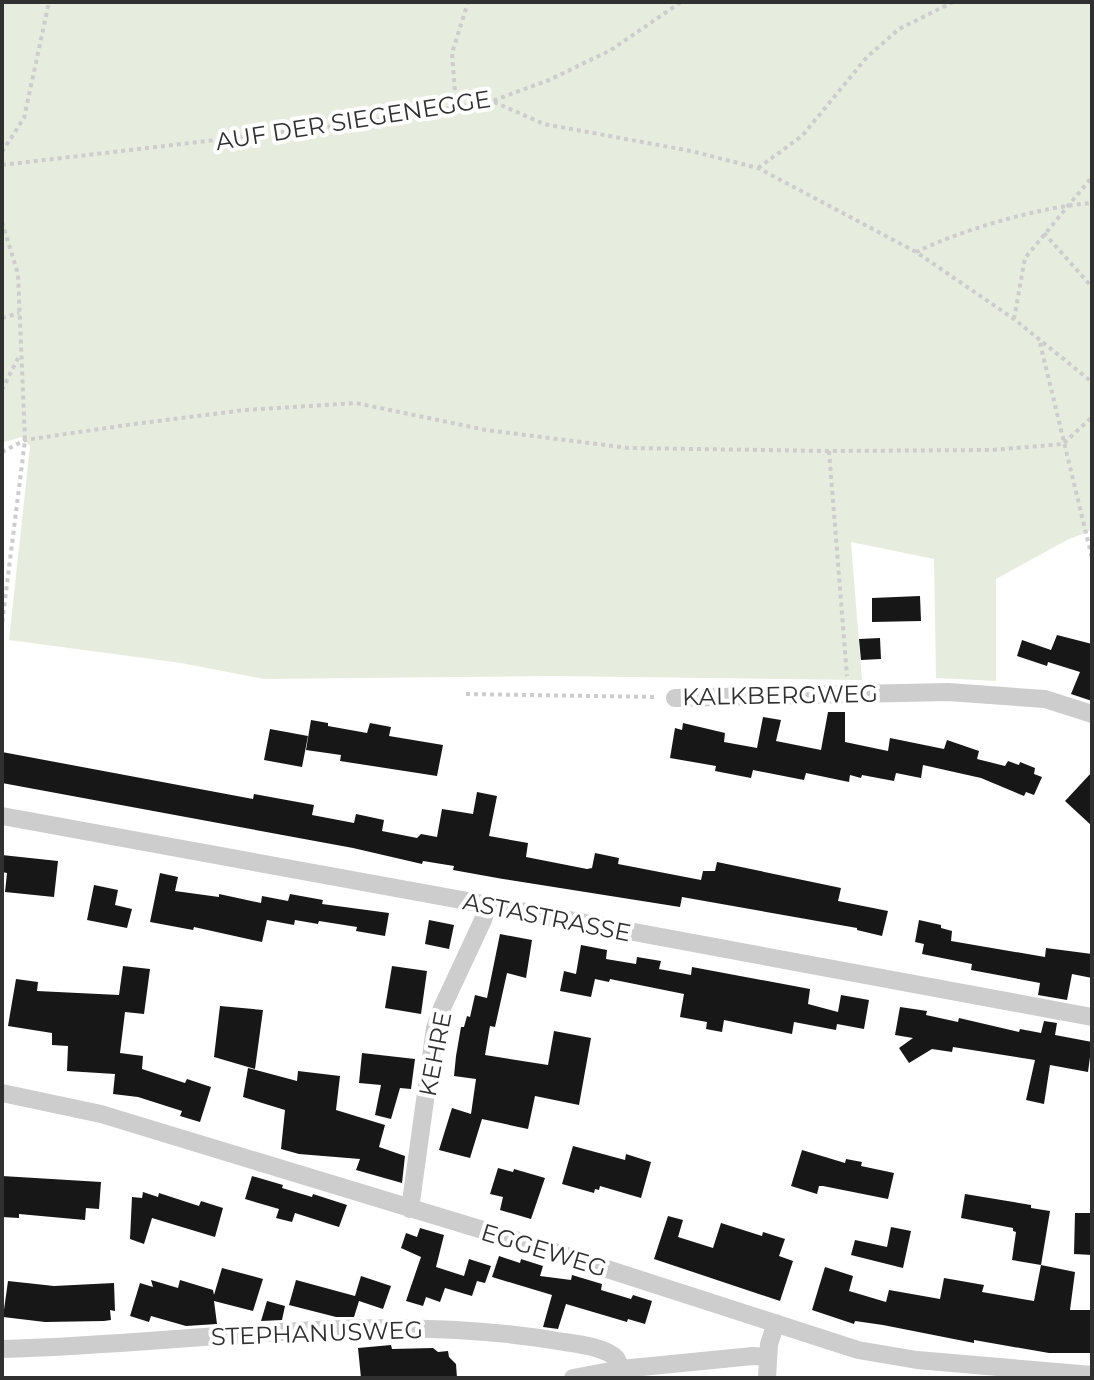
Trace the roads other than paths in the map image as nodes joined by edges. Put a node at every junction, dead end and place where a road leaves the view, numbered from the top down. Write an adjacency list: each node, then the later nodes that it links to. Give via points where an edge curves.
1 (675, 698): 2 (street, KALKBERGWEG, via 948,692 1045,699)
2 (1092, 714)
3 (2, 816): 4 (street, ASTASTRASSE, via 307,869)
4 (487, 907): 5 (street, ASTASTRASSE); 7 (street, KEHRE, via 435,1028)
5 (1092, 1017)
6 (2, 1093): 7 (street, EGGEWEG, via 101,1114)
7 (410, 1209): 8 (street, EGGEWEG)
8 (776, 1323): 10 (street); 12 (street, EGGEWEG, via 858,1350 917,1360)
9 (2, 1349): 11 (street, STEPHANUSWEG, via 254,1332 446,1329 601,1350 615,1357)
10 (767, 1357): 11 (street); 14 (street)
11 (621, 1369): 13 (street)
12 (1092, 1375)
13 (573, 1378)
14 (767, 1378)

